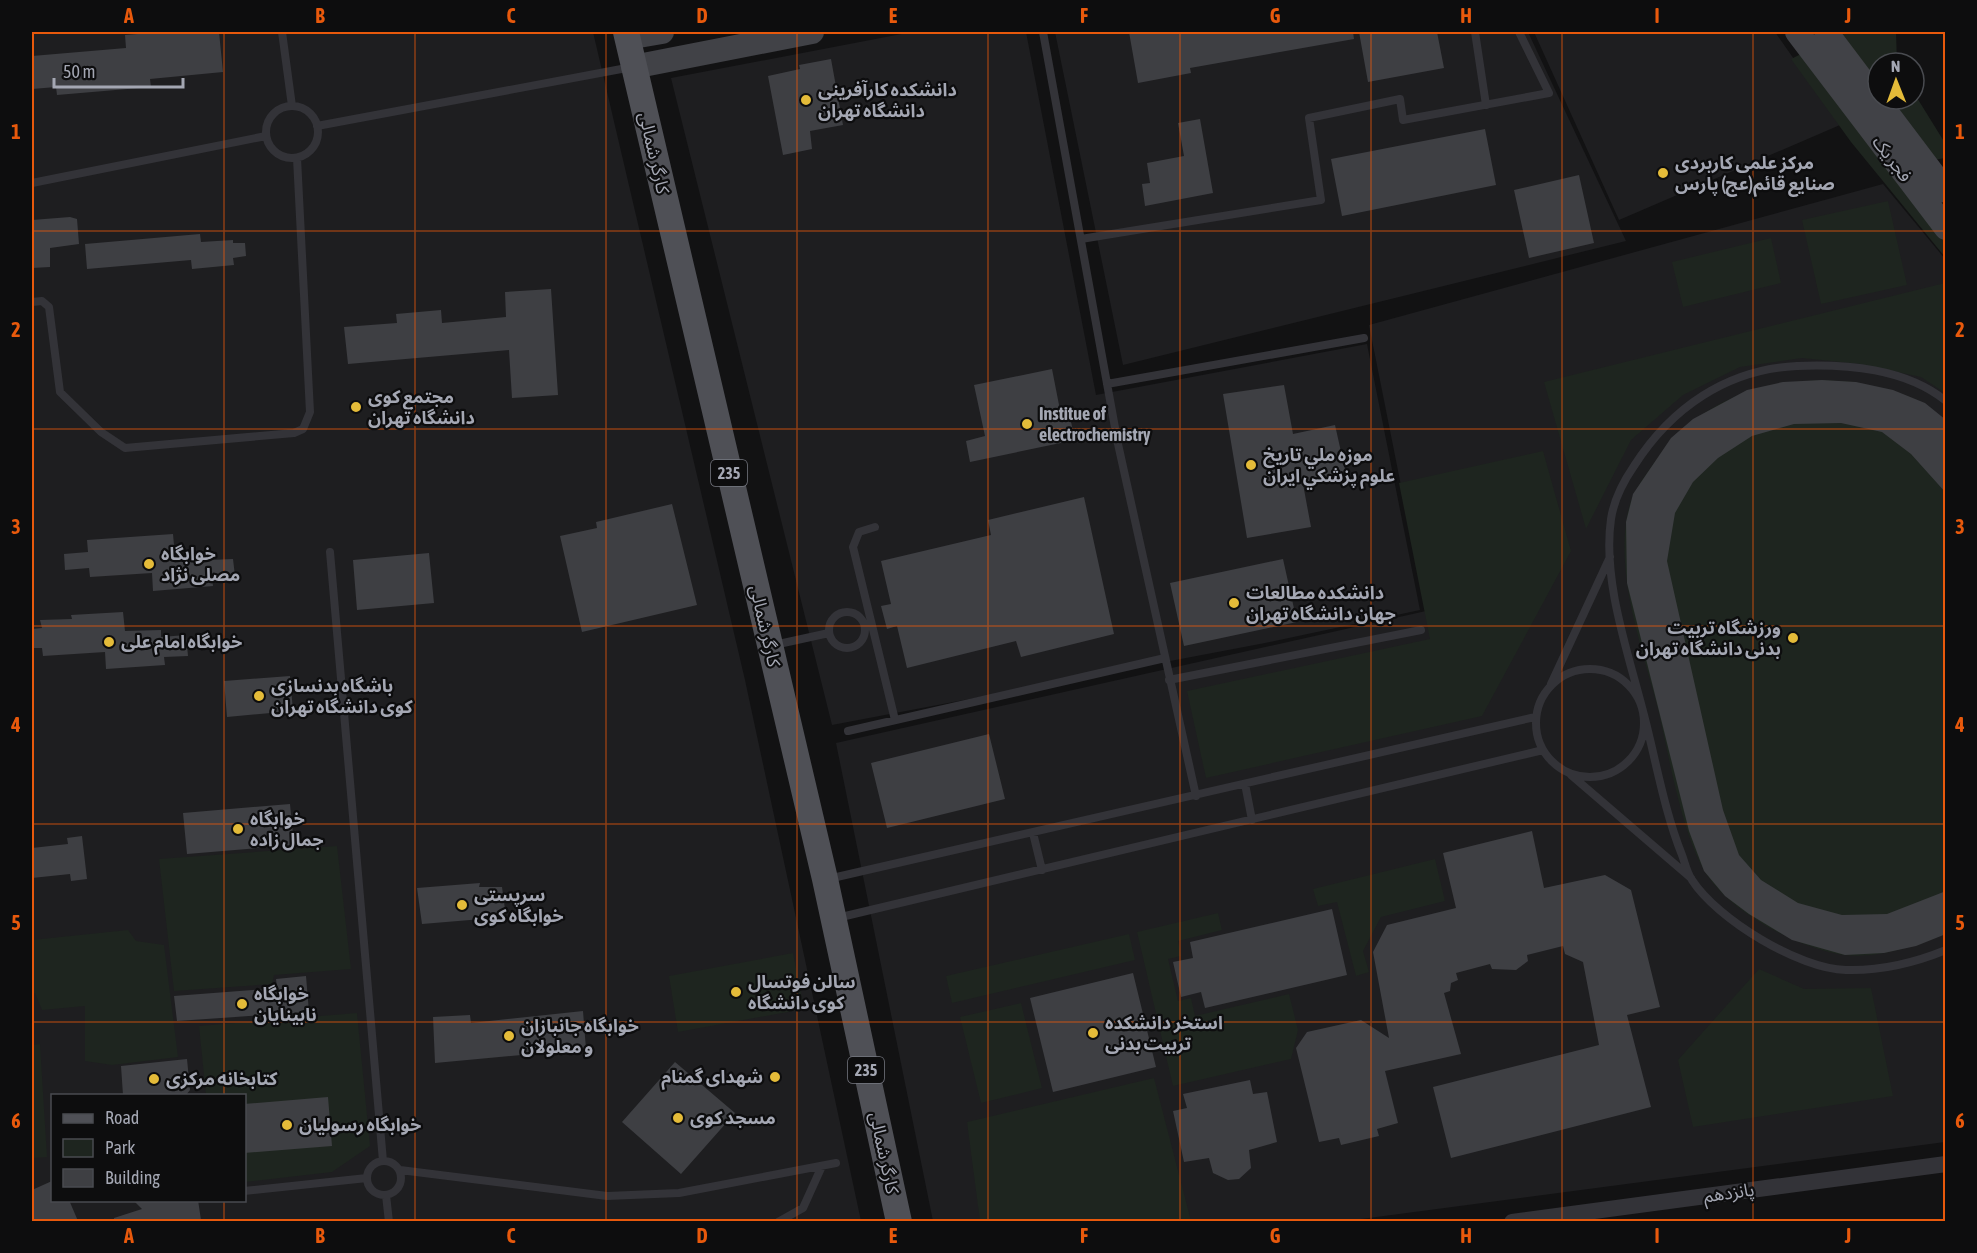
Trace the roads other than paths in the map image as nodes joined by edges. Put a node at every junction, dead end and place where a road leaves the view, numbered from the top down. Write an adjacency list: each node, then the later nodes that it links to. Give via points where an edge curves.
1 (282, 32): 12 (lane)
2 (662, 32): 9 (street)
3 (812, 32): 10 (street)
4 (1043, 32): 19 (lane)
5 (1475, 32): 11 (lane)
6 (1519, 32): 11 (lane, via 1549,93)
7 (1797, 32): 17 (street, فجر یک)
8 (1826, 32): 17 (street, فجر یک)
9 (627, 35): 10 (main road, کارگر شمالی / 235)
10 (633, 67): 13 (lane); 30 (main road, کارگر شمالی / 235)
11 (1485, 105): 19 (lane, via 1403,120 1400,99 1309,118 1321,200)
12 (292, 106): 13 (lane, via 308,112); 14 (lane, via 270,118)
13 (317, 126): 15 (lane, via 316,142)
14 (266, 136): 15 (lane, via 281,156); 16 (lane)
15 (297, 158): 20 (lane, via 310,412 303,429 294,433 125,448 101,432 60,392 49,307)
16 (32, 183)
17 (1935, 183): 18 (street, فجر یک)
18 (1946, 228)
19 (1081, 239): 22 (lane)
20 (32, 302)
21 (1364, 338): 22 (lane)
22 (1107, 384): 31 (lane)
23 (1946, 401): 26 (lane, via 1932,390 1898,376 1858,368 1780,367 1742,376 1685,407 1660,428 1619,488 1611,520)
24 (875, 527): 27 (lane, via 859,532 853,547)
25 (330, 552): 49 (lane)
26 (1610, 557): 33 (lane); 34 (lane, via 1612,585)
27 (868, 624): 29 (lane, via 846,612 835,617); 29 (lane, via 864,637 851,648 834,643); 36 (lane)
28 (1421, 630): 32 (lane)
29 (829, 633): 30 (lane)
30 (770, 646): 45 (main road, کارگر شمالی / 235)
31 (1165, 658): 32 (lane); 36 (lane)
32 (1169, 680): 41 (lane)
33 (1550, 685): 34 (lane, via 1565,674 1583,669 1602,670 1619,677); 35 (lane)
34 (1642, 706): 39 (lane, via 1644,725 1631,758 1602,776); 46 (lane, via 1674,836)
35 (1535, 717): 38 (lane); 40 (lane)
36 (895, 720): 37 (lane)
37 (848, 732)
38 (1542, 750): 39 (lane); 42 (lane)
39 (1568, 773): 46 (lane)
40 (1245, 784): 41 (lane); 42 (lane)
41 (1196, 796): 43 (lane)
42 (1252, 820): 44 (lane)
43 (1033, 833): 44 (lane); 45 (lane)
44 (1042, 870): 47 (lane)
45 (825, 879): 47 (main road, کارگر شمالی / 235)
46 (1691, 879): 48 (lane, via 1715,906 1764,941 1785,954 1834,968 1886,967)
47 (834, 919): 59 (main road, کارگر شمالی / 235)
48 (1946, 950)
49 (383, 1161): 53 (lane, via 392,1162); 54 (lane, via 371,1167)
50 (837, 1163): 52 (lane)
51 (1946, 1164): 60 (street, پانزدهم)
52 (822, 1166): 53 (lane, via 679,1193 607,1196); 58 (lane, via 802,1208)
53 (400, 1170): 56 (lane, via 400,1186)
54 (367, 1178): 55 (lane); 56 (lane, via 375,1192)
55 (246, 1191)
56 (386, 1195): 57 (lane)
57 (388, 1221)
58 (778, 1221)
59 (899, 1221)
60 (1512, 1221)

